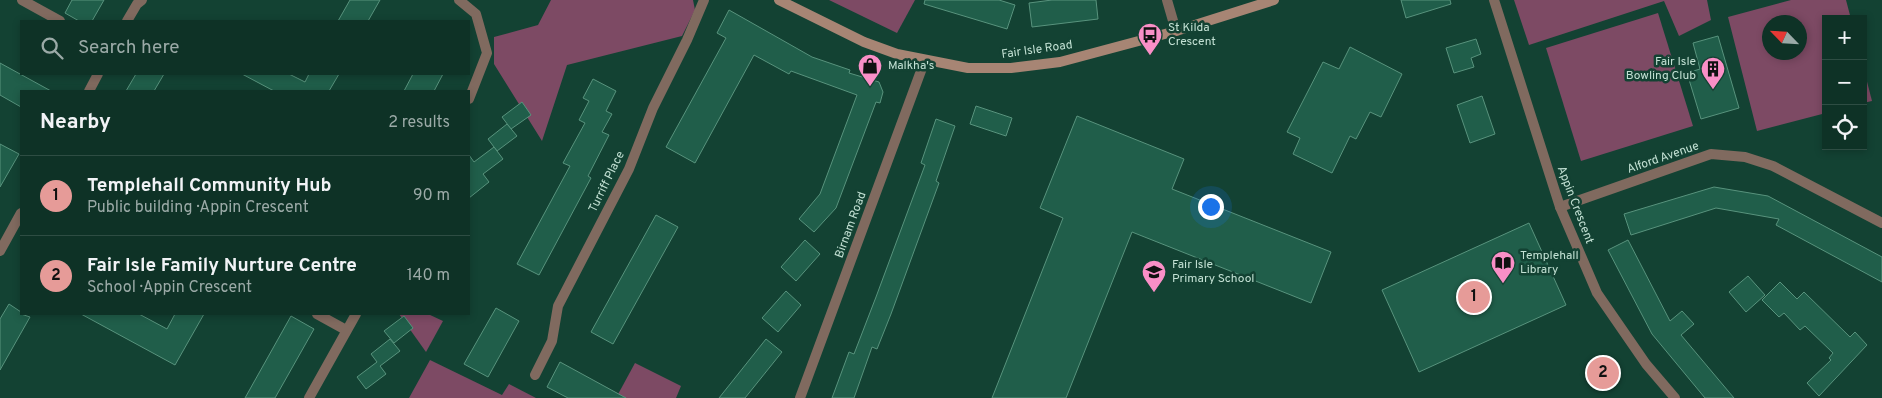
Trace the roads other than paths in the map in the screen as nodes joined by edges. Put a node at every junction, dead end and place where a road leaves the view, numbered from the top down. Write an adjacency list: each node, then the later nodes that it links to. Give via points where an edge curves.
1 (22, 0): 9 (street)
2 (142, 0): 10 (street)
3 (459, 0): 15 (street, via 476,14 487,53)
4 (704, 0): 23 (street, Turriff Place, via 653,108 629,169 558,306 552,341)
5 (779, 0): 12 (street, Fair Isle Road, via 864,42)
6 (1167, 0): 11 (street)
7 (1274, 0): 11 (street, Fair Isle Road)
8 (1494, 0): 16 (street, Appin Crescent)
9 (58, 20)
10 (128, 20)
11 (1176, 31): 12 (street, Fair Isle Road, via 1060,62 1011,68 968,68)
12 (925, 60): 25 (street, Birnam Road)
13 (97, 75): 14 (street)
14 (90, 90)
15 (470, 96)
16 (1560, 206): 18 (street, Alford Avenue, via 1710,154 1745,157 1773,166); 26 (street, Appin Crescent, via 1597,293 1646,364)
17 (20, 215): 19 (street)
18 (1882, 223)
19 (0, 251)
20 (319, 315): 22 (street)
21 (355, 315): 22 (street)
22 (346, 330): 24 (street)
23 (535, 375)
24 (309, 398)
25 (800, 398)
26 (1675, 398)

